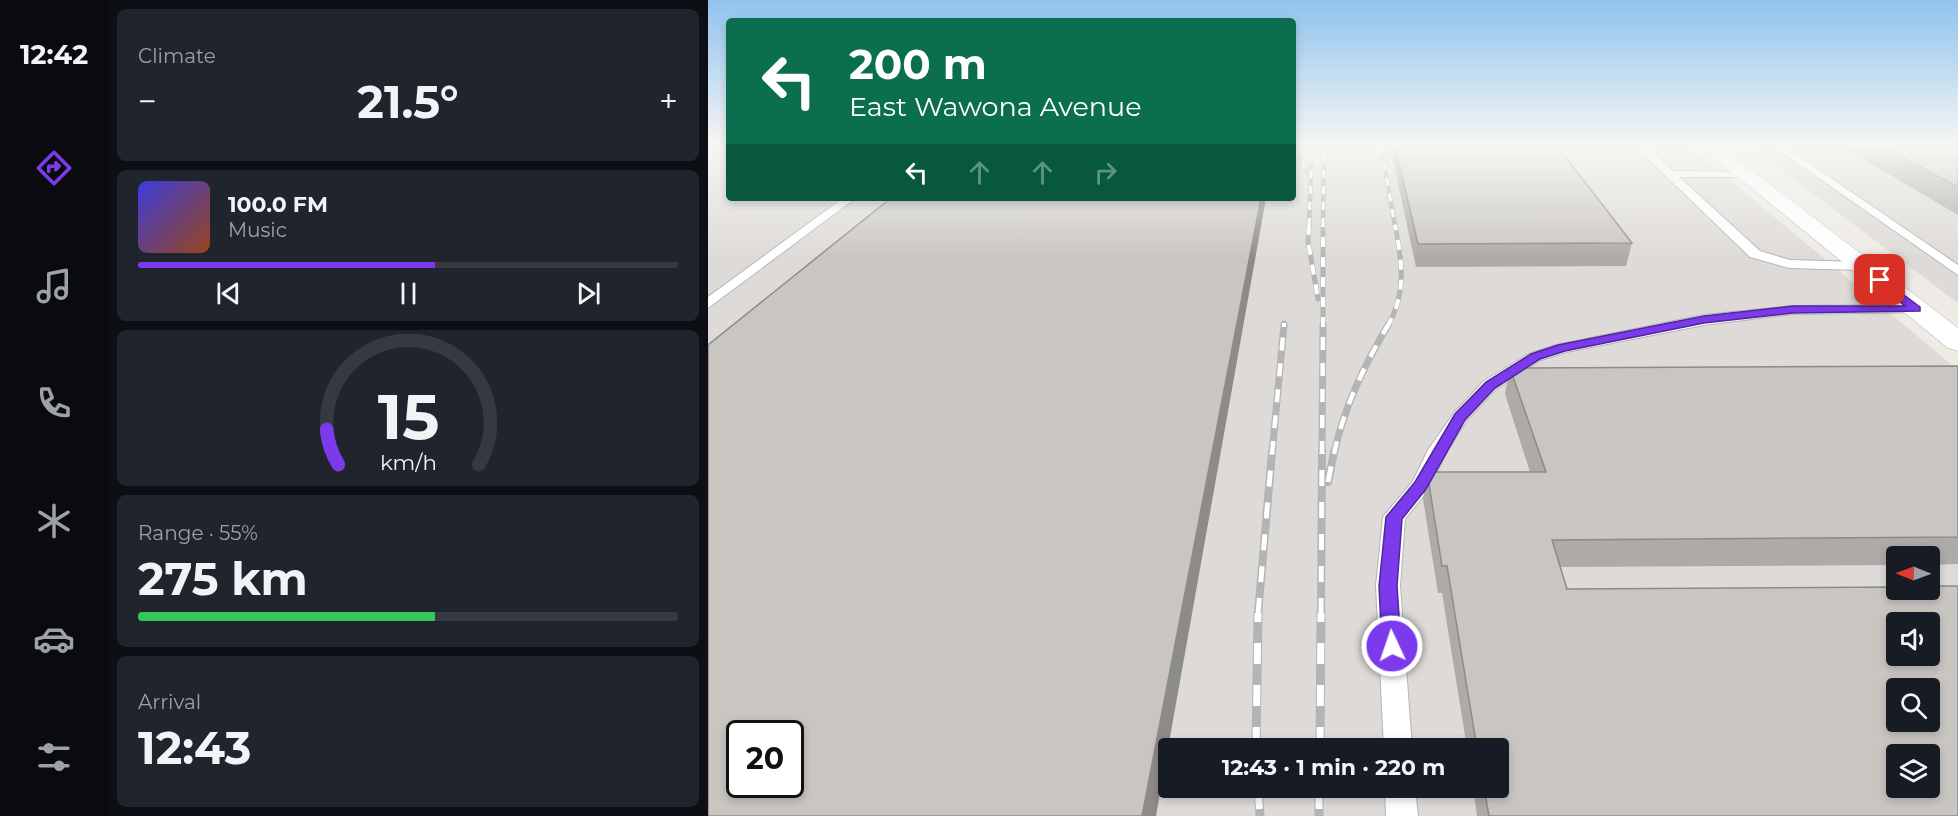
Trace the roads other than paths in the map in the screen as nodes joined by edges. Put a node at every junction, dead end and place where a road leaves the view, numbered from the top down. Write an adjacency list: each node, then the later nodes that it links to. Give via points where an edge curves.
1 (1681, 184): 5 (lane, via 1755,254 1789,264)
2 (1757, 184): 5 (street)
3 (1833, 184): 6 (lane)
4 (846, 201): 7 (lane)
5 (1861, 266): 8 (street)
6 (1958, 271)
7 (708, 304)
8 (1916, 309): 9 (street); 10 (lane, via 1793,310 1704,320 1562,348 1535,357 1490,385 1460,417 1421,485 1394,517 1388,586)
9 (1958, 342)
10 (1397, 738)
11 (1401, 798): 12 (lane)
12 (1402, 816)

